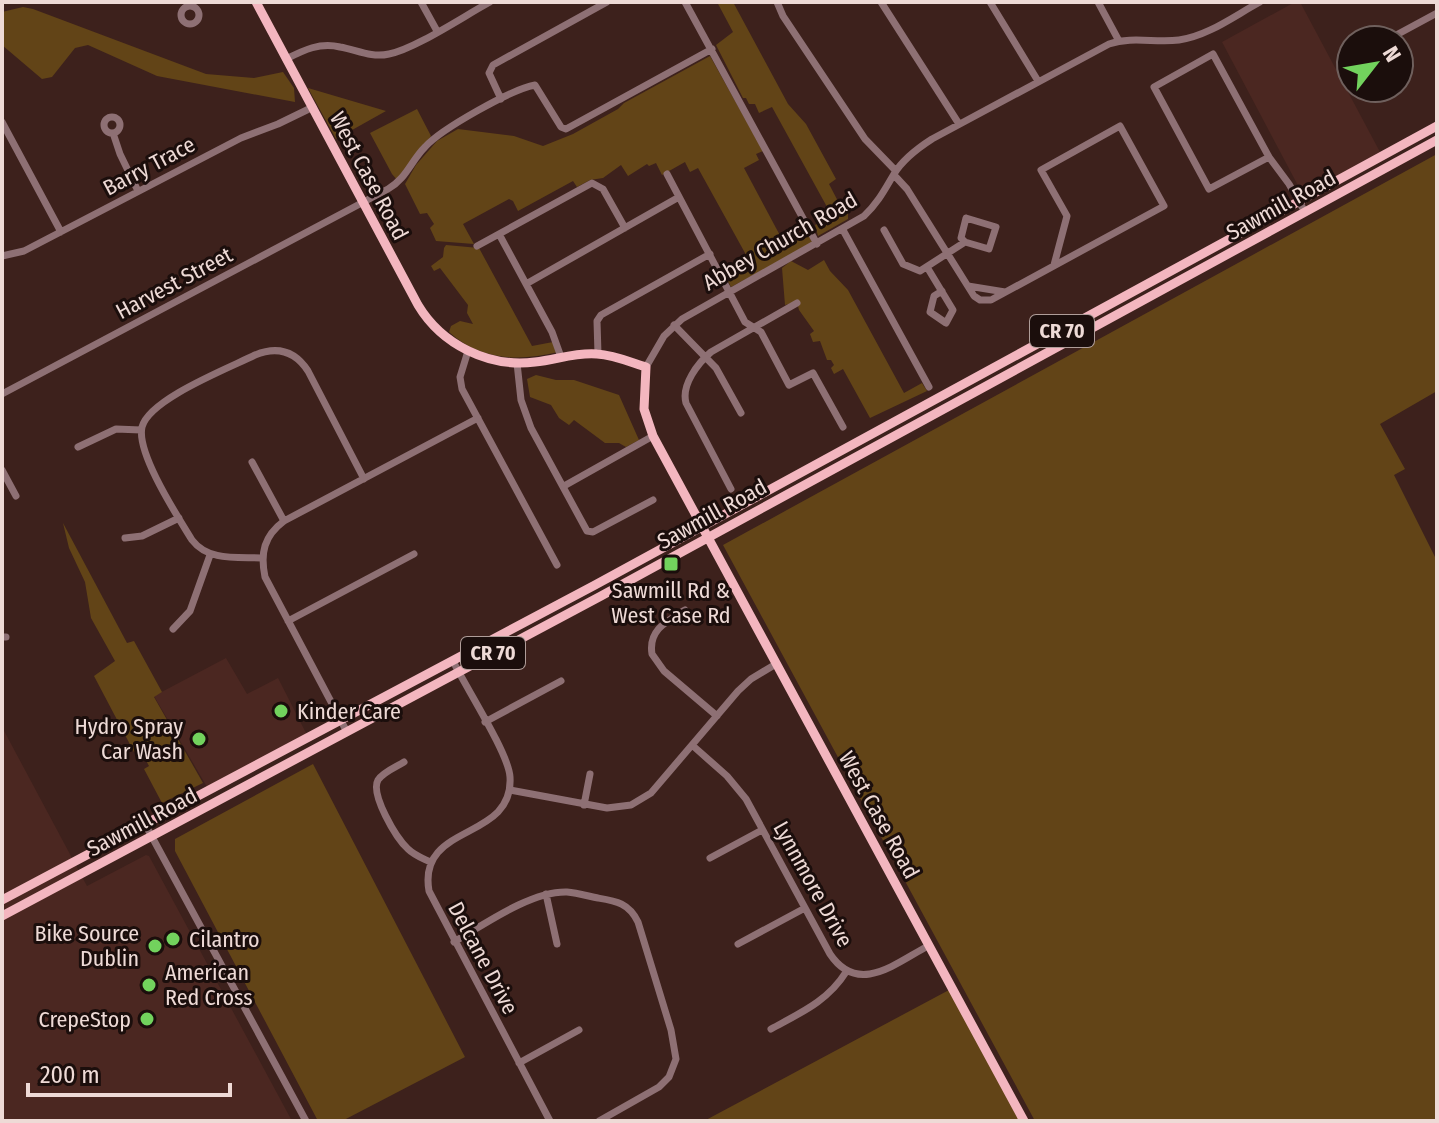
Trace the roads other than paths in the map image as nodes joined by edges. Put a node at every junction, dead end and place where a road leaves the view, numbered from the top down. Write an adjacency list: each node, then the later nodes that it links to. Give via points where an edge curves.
1 (256, 2): 17 (main road, West Case Road)
2 (421, 2): 14 (street)
3 (490, 2): 14 (street)
4 (607, 2): 19 (street, via 493,65 489,73)
5 (685, 2): 16 (street)
6 (777, 2): 27 (street, via 865,139)
7 (881, 2): 22 (street)
8 (990, 2): 18 (street)
9 (1098, 2): 15 (street)
10 (1260, 2): 11 (street, Abbey Church Road)
11 (1250, 4): 15 (street, Abbey Church Road, via 1206,32 1182,39)
12 (1437, 13): 13 (street)
13 (1415, 25)
14 (437, 31): 17 (street, via 390,54 327,45)
15 (1119, 41): 18 (street, Abbey Church Road)
16 (712, 49): 19 (street, Harvest Street, via 566,129 535,85); 40 (street)
17 (286, 59): 20 (main road, West Case Road)
18 (1038, 81): 22 (street, Abbey Church Road)
19 (501, 99): 32 (street, Harvest Street, via 437,136 399,183)
20 (313, 107): 29 (street, Barry Trace); 32 (main road, West Case Road)
21 (2, 122): 37 (street)
22 (959, 124): 27 (street, Abbey Church Road, via 918,149)
23 (1437, 126): 31 (main road, Sawmill Road / CR 70)
24 (113, 133): 29 (street)
25 (1437, 140): 33 (main road, Sawmill Road / CR 70)
26 (1269, 157): 26 (street, via 1213,54 1154,87 1209,189); 31 (street)
27 (895, 173): 35 (street, Abbey Church Road, via 870,210); 43 (street)
28 (667, 174): 30 (street)
29 (138, 191): 37 (street, Barry Trace)
30 (679, 197): 34 (street); 42 (street)
31 (1299, 202): 33 (street); 76 (main road, Sawmill Road / CR 70)
32 (363, 203): 53 (main road, West Case Road, via 427,320); 60 (street, Harvest Street)
33 (1305, 212): 78 (main road, Sawmill Road / CR 70)
34 (625, 228): 38 (street, via 603,189 592,183); 47 (street)
35 (843, 230): 40 (street, Abbey Church Road); 59 (street)
36 (884, 230): 46 (street, via 903,264 920,271)
37 (61, 232): 44 (street, Barry Trace)
38 (499, 234): 41 (street); 47 (street)
39 (965, 242): 39 (street, via 961,238 966,218 996,227 989,249); 43 (street)
40 (817, 244): 49 (street, Abbey Church Road)
41 (477, 246)
42 (710, 254): 49 (street); 54 (street, via 601,315)
43 (948, 255): 45 (street, via 980,300 991,300); 46 (street)
44 (2, 256)
45 (1054, 265): 45 (street, via 1067,216 1041,170 1120,126 1164,206)
46 (927, 267): 48 (street)
47 (526, 284): 56 (street)
48 (942, 291)
49 (729, 292): 51 (street, Abbey Church Road); 52 (street, via 745,322)
50 (797, 303): 52 (street)
51 (674, 325): 55 (street); 58 (street, Abbey Church Road)
52 (755, 327): 55 (street); 63 (street, via 789,385 813,373)
53 (468, 351): 57 (main road, West Case Road); 62 (street, via 460,383)
54 (598, 354): 56 (main road, West Case Road); 58 (main road, West Case Road)
55 (706, 356): 61 (street); 71 (street, via 684,399)
56 (561, 357): 57 (main road, West Case Road)
57 (517, 363): 70 (street, via 525,413)
58 (646, 367): 65 (main road, Abbey Church Road, via 644,409)
59 (929, 387)
60 (2, 394)
61 (741, 413)
62 (478, 418): 69 (street); 82 (street)
63 (843, 427)
64 (141, 430): 66 (street, via 116,429); 69 (street, via 155,408 260,352 277,350 290,353 308,371); 74 (street, via 145,453)
65 (653, 436): 70 (street); 76 (main road, Abbey Church Road)
66 (78, 447)
67 (252, 462): 75 (street)
68 (2, 470): 72 (street)
69 (364, 479): 75 (street)
70 (564, 486): 73 (street, via 588,532)
71 (731, 489)
72 (16, 496)
73 (653, 500)
74 (179, 518): 77 (street, via 142,536); 80 (street, via 197,546)
75 (284, 521): 81 (street, via 267,540)
76 (701, 527): 78 (main road, West Case Road); 86 (main road, Sawmill Road / CR 70)
77 (125, 538)
78 (707, 538): 87 (main road, West Case Road); 88 (main road, Sawmill Road / CR 70)
79 (414, 554): 84 (street)
80 (210, 555): 81 (street); 85 (street, via 194,604)
81 (261, 558): 84 (street)
82 (557, 565)
83 (685, 610): 90 (street, via 654,633 652,654 664,671)
84 (288, 621): 91 (street)
85 (173, 629)
86 (453, 661): 88 (street); 91 (main road, Sawmill Road / CR 70)
87 (776, 664): 90 (street, via 745,685); 111 (main road, West Case Road)
88 (458, 672): 92 (street); 93 (main road, Sawmill Road / CR 70)
89 (561, 681): 92 (street)
90 (717, 716): 94 (street)
91 (341, 721): 93 (street); 99 (main road, Sawmill Road / CR 70)
92 (485, 722): 97 (street, via 507,764)
93 (347, 732): 101 (main road, Sawmill Road / CR 70)
94 (692, 745): 98 (street, via 641,800 614,808); 100 (street, Lynnmore Drive, via 736,786)
95 (404, 762): 103 (street, via 380,777 376,794 401,842)
96 (590, 774): 98 (street)
97 (510, 790): 98 (street); 103 (street, via 492,819 441,848)
98 (584, 805)
99 (145, 824): 101 (street); 105 (main road, Sawmill Road / CR 70)
100 (762, 830): 102 (street); 106 (street, Lynnmore Drive)
101 (152, 837): 107 (main road, Sawmill Road / CR 70); 116 (street)
102 (710, 858)
103 (430, 862): 108 (street, Delcane Drive, via 429,891)
104 (546, 894): 108 (street); 109 (street); 118 (street, via 567,892 627,906 638,922 671,1030 676,1054 669,1077)
105 (2, 900)
106 (805, 908): 110 (street); 112 (street, Lynnmore Drive)
107 (2, 916)
108 (454, 942): 115 (street, Delcane Drive)
109 (557, 944)
110 (738, 944)
111 (928, 946): 112 (street, Lynnmore Drive, via 873,974); 119 (main road, West Case Road)
112 (846, 972): 113 (street, via 823,1000)
113 (771, 1029)
114 (579, 1030): 115 (street)
115 (519, 1063): 117 (street, Delcane Drive)
116 (306, 1121)
117 (550, 1121)
118 (599, 1121)
119 (1024, 1121)

